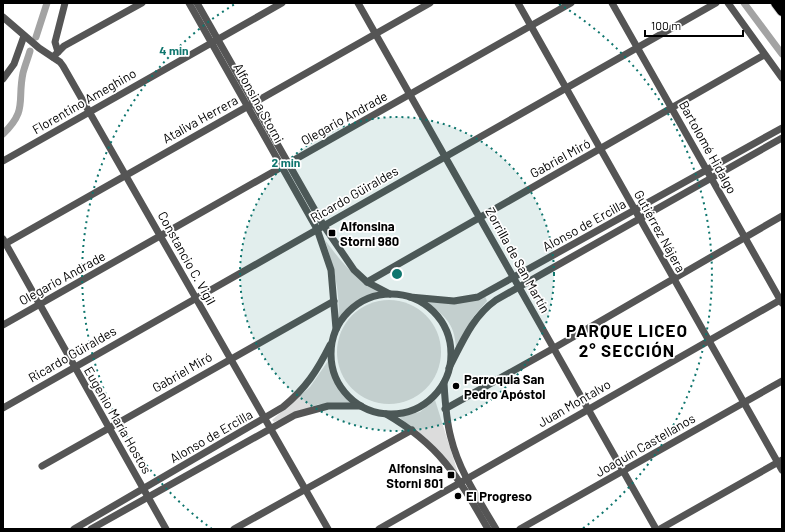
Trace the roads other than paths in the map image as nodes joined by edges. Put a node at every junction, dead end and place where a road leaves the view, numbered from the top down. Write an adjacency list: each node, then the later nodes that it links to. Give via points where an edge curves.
1 (65, 3): 21 (street, via 55,42)
2 (142, 3): 21 (street, via 64,46)
3 (188, 3): 19 (street, Alfonsina Storni)
4 (197, 3): 19 (street, Alfonsina Storni)
5 (282, 3): 19 (street, Florentino Ameghino)
6 (358, 3): 17 (street, Zorrilla de San Martín)
7 (430, 3): 17 (street, Ataliva Herrera)
8 (518, 3): 16 (street, Gutiérrez Nájera)
9 (571, 3): 16 (street, Olegario Andrade)
10 (612, 3): 20 (street, Bartolomé Hidalgo)
11 (716, 3): 20 (street, Ricardo Güiraldes)
12 (728, 3): 22 (street)
13 (776, 3): 14 (highway)
14 (782, 11)
15 (3, 17): 18 (street, Constancio C. Vigil)
16 (531, 26): 25 (street, Gutiérrez Nájera); 26 (street, Olegario Andrade)
17 (376, 34): 26 (street, Zorrilla de San Martín); 27 (street, Ataliva Herrera)
18 (24, 36): 21 (street, Constancio C. Vigil); 24 (street, via 14,64)
19 (215, 40): 27 (street, Alfonsina Storni); 28 (street, Alfonsina Storni); 30 (street, Florentino Ameghino)
20 (637, 46): 25 (street, Ricardo Güiraldes); 29 (street, Bartolomé Hidalgo)
21 (56, 54): 30 (street, Constancio C. Vigil)
22 (764, 55): 23 (street); 29 (street, Gabriel Miró)
23 (782, 78)
24 (3, 79)
25 (566, 87): 33 (street, Gutiérrez Nájera); 34 (street, Ricardo Güiraldes)
26 (410, 94): 34 (street, Zorrilla de San Martín); 36 (street, Olegario Andrade)
27 (255, 102): 28 (street, Ataliva Herrera); 36 (street, Alfonsina Storni)
28 (248, 106): 36 (street, Alfonsina Storni); 38 (street, Ataliva Herrera)
29 (672, 108): 33 (street, Gabriel Miró); 37 (street, Bartolomé Hidalgo)
30 (90, 112): 35 (street, Florentino Ameghino); 38 (street, Constancio C. Vigil)
31 (782, 128): 37 (street, Alonso de Ercilla)
32 (782, 138): 39 (street, Alonso de Ercilla)
33 (601, 148): 40 (street, Gutiérrez Nájera); 42 (street, Gabriel Miró)
34 (446, 156): 42 (street, Zorrilla de San Martín); 44 (street, Ricardo Güiraldes)
35 (3, 161)
36 (285, 165): 44 (street, Alfonsina Storni); 45 (street, Alfonsina Storni); 46 (street, Olegario Andrade)
37 (707, 170): 39 (street, Bartolomé Hidalgo); 40 (street, Alonso de Ercilla)
38 (126, 175): 46 (street, Constancio C. Vigil); 48 (street, Ataliva Herrera)
39 (711, 178): 43 (street, Alonso de Ercilla); 47 (street, Bartolomé Hidalgo)
40 (636, 210): 43 (street, Gutiérrez Nájera); 49 (street, Alonso de Ercilla)
41 (782, 216): 47 (street)
42 (480, 217): 49 (street, Zorrilla de San Martín); 51 (street, Gabriel Miró)
43 (640, 218): 50 (street, Gutiérrez Nájera); 52 (street, Alonso de Ercilla)
44 (324, 226): 45 (street, Ricardo Güiraldes); 51 (street, Alfonsina Storni, via 346,260)
45 (316, 229): 54 (street, Ricardo Güiraldes); 56 (street, Alfonsina Storni, via 331,270)
46 (161, 236): 54 (street, Constancio C. Vigil); 58 (street, Olegario Andrade)
47 (745, 237): 50 (street); 57 (street, Bartolomé Hidalgo)
48 (4, 242): 58 (street, Eugenio María Hostos)
49 (514, 277): 52 (street, Zorrilla de San Martín); 55 (street, Alonso de Ercilla, via 478,297 465,300)
50 (673, 279): 61 (street, Gutiérrez Nájera); 63 (street)
51 (367, 282): 53 (street, Alfonsina Storni)
52 (519, 286): 63 (street, Zorrilla de San Martín); 66 (street, Alonso de Ercilla, via 493,302 479,315)
53 (390, 294): 55 (street); 60 (street, via 376,296 358,304 342,318)
54 (195, 297): 64 (street, Constancio C. Vigil); 65 (street, Ricardo Güiraldes)
55 (410, 297): 66 (street, via 435,313 443,325 450,346)
56 (334, 301): 60 (street, Alfonsina Storni); 64 (street, Gabriel Miró)
57 (781, 301): 61 (street, Juan Montalvo)
58 (39, 305): 59 (street, Olegario Andrade); 65 (street, Eugenio María Hostos)
59 (3, 325)
60 (336, 329): 62 (street)
61 (708, 340): 69 (street, Gutiérrez Nájera); 73 (street, Juan Montalvo)
62 (332, 343): 70 (street, via 331,361 336,379 346,395); 75 (street, Alonso de Ercilla, via 307,386)
63 (554, 348): 72 (street); 73 (street, Zorrilla de San Martín)
64 (230, 358): 75 (street, Constancio C. Vigil); 76 (street, Gabriel Miró)
65 (74, 366): 71 (street, Ricardo Güiraldes); 76 (street, Eugenio María Hostos)
66 (449, 368): 68 (street)
67 (782, 381): 69 (street, Joaquín Castellanos)
68 (444, 383): 72 (street); 74 (street, via 430,400 417,408 402,413)
69 (744, 403): 79 (street, Gutiérrez Nájera); 82 (street, Joaquín Castellanos)
70 (361, 406): 74 (street, via 373,412); 77 (street, Alonso de Ercilla, via 317,408 295,415)
71 (3, 408)
72 (445, 409): 83 (street)
73 (588, 409): 82 (street, Zorrilla de San Martín); 83 (street, Juan Montalvo)
74 (386, 414): 78 (street)
75 (265, 419): 77 (street, Constancio C. Vigil); 84 (street, Alonso de Ercilla)
76 (109, 428): 80 (street, Gabriel Miró); 84 (street, Eugenio María Hostos)
77 (271, 428): 85 (street, Constancio C. Vigil); 86 (street, Alonso de Ercilla)
78 (412, 430): 83 (street); 85 (street)
79 (780, 461): 81 (street, Gutiérrez Nájera); 97 (street)
80 (42, 466)
81 (782, 470)
82 (624, 471): 95 (street, Joaquín Castellanos); 96 (street, Zorrilla de San Martín)
83 (464, 480): 92 (street, Juan Montalvo); 93 (street); 94 (street)
84 (144, 489): 86 (street, Eugenio María Hostos); 87 (street, Alonso de Ercilla)
85 (306, 489): 90 (street); 91 (street, Constancio C. Vigil)
86 (148, 497): 88 (street, Alonso de Ercilla); 89 (street, Eugenio María Hostos)
87 (77, 527)
88 (91, 529)
89 (166, 529)
90 (234, 529)
91 (328, 529)
92 (379, 529)
93 (488, 529)
94 (496, 529)
95 (520, 529)
96 (656, 529)
97 (660, 529)

